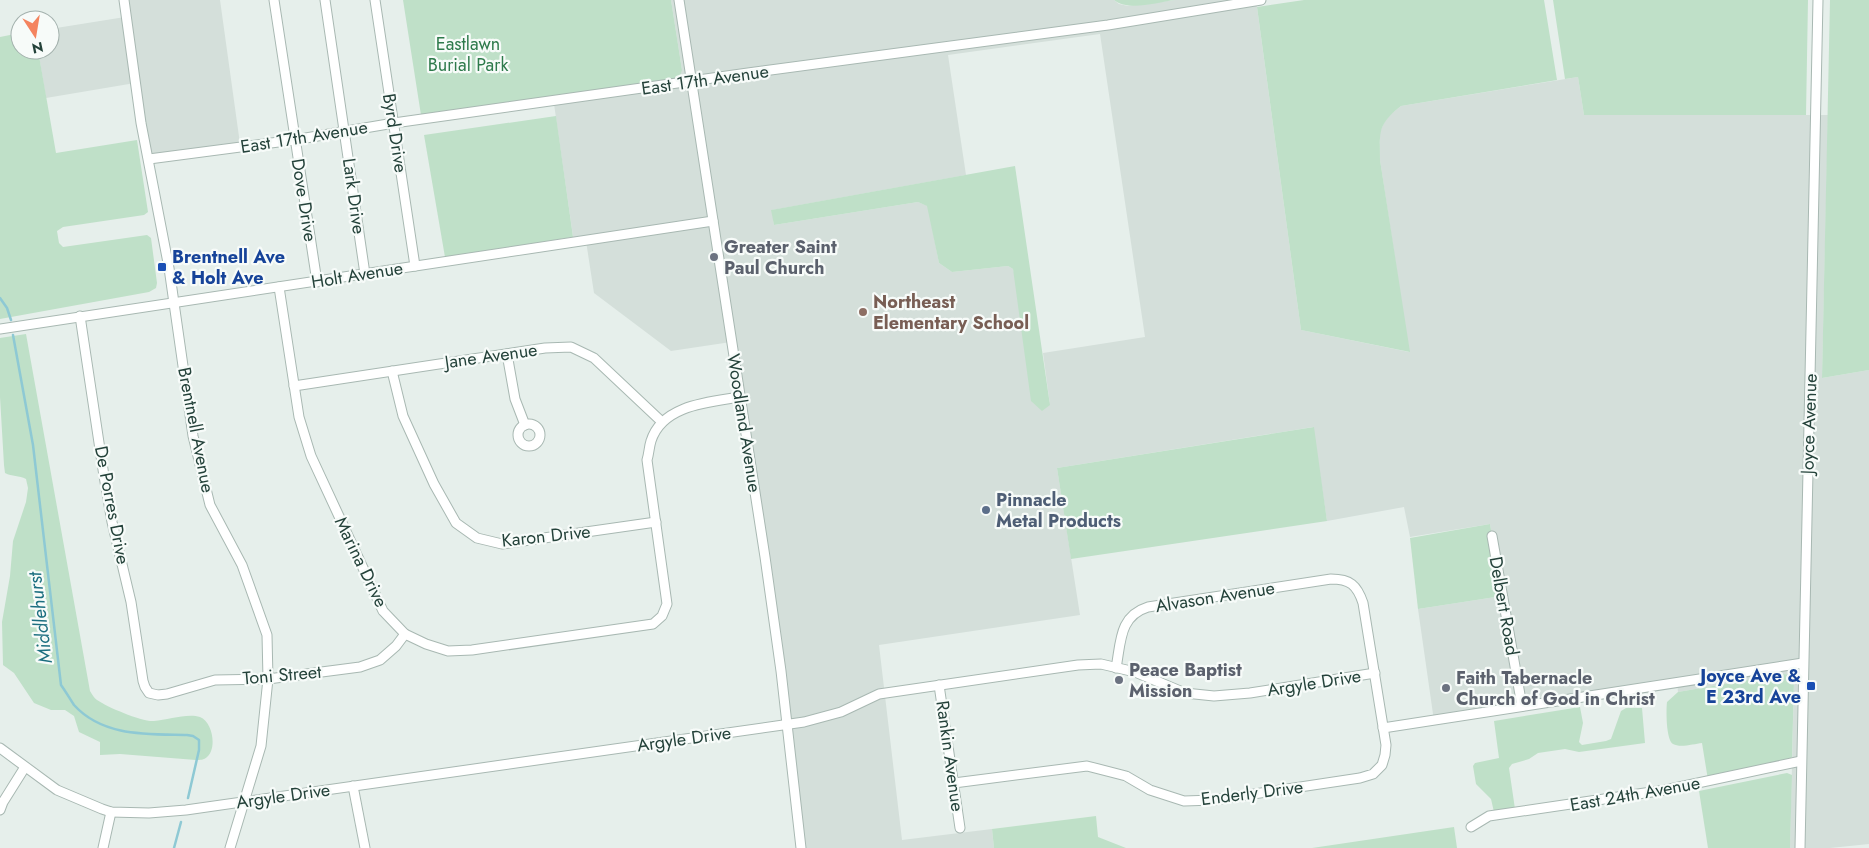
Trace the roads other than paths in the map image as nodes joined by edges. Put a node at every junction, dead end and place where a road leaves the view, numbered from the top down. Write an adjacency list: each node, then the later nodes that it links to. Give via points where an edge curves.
1 (124, 0): 12 (street, Brentnell Avenue)
2 (274, 0): 11 (street, Dove Drive)
3 (325, 0): 10 (street, Lark Drive)
4 (375, 0): 9 (street, Byrd Drive)
5 (678, 0): 8 (street, Woodland Avenue)
6 (1261, 0): 8 (street, East 17th Avenue, via 1108,25)
7 (1818, 0): 30 (street, Joyce Avenue)
8 (691, 82): 9 (street, East 17th Avenue); 13 (street, Woodland Avenue)
9 (394, 123): 10 (street, East 17th Avenue); 14 (street, Byrd Drive)
10 (345, 131): 11 (street, East 17th Avenue); 15 (street, Lark Drive)
11 (294, 140): 12 (street, East 17th Avenue); 16 (street, Dove Drive)
12 (149, 158): 18 (street, Brentnell Avenue)
13 (713, 221): 14 (street, Holt Avenue); 24 (street, Woodland Avenue)
14 (416, 266): 15 (street, Holt Avenue)
15 (365, 274): 16 (street, Holt Avenue)
16 (317, 282): 17 (street, Holt Avenue)
17 (279, 288): 18 (street, Holt Avenue); 23 (street, Marina Drive)
18 (174, 302): 19 (street, Holt Avenue); 33 (street, Brentnell Avenue, via 193,436 210,505 242,564 267,636)
19 (80, 316): 20 (street, Holt Avenue); 35 (street, De Porres Drive, via 112,522 131,602 143,681)
20 (0, 329)
21 (507, 354): 22 (street, Jane Avenue); 25 (street, Jane Avenue, via 571,347 594,358); 26 (street, via 515,399)
22 (392, 371): 23 (street, Jane Avenue); 27 (street, Karon Drive, via 403,416 434,484 456,523 477,538 502,544)
23 (294, 386): 29 (street, Marina Drive, via 311,456 383,611)
24 (740, 397): 25 (street, via 690,406); 37 (street, Woodland Avenue)
25 (662, 422): 27 (street, via 651,440 648,460)
26 (525, 425)
27 (656, 522): 29 (street, Marina Drive, via 667,604 662,616 653,624 472,650 448,650)
28 (1492, 536): 36 (street, Delbert Road)
29 (405, 634): 33 (street, Toni Street, via 396,646 371,664)
30 (1803, 663): 36 (street); 40 (street, Joyce Avenue)
31 (1116, 668): 32 (street, Argyle Drive, via 1135,672 1185,693 1214,696); 32 (street, Alvason Avenue, via 1124,627 1137,610 1343,579 1354,585 1364,603); 34 (street, Argyle Drive, via 1101,664 1078,665)
32 (1375, 673): 38 (street)
33 (268, 679): 35 (street, Toni Street, via 215,680 167,694); 44 (street, Brentnell Avenue, via 261,746)
34 (939, 684): 37 (street, Argyle Drive, via 879,694 841,712); 42 (street, Rankin Avenue)
35 (149, 693)
36 (1522, 706): 38 (street)
37 (787, 725): 43 (street, Argyle Drive); 52 (street, Woodland Avenue)
38 (1383, 728): 42 (street, Enderly Drive, via 1385,755 1382,765 1373,774 1214,800 1184,800 1150,790 1126,776 1087,766)
39 (0, 748): 41 (street, Argyle Drive)
40 (1801, 762): 47 (street, East 24th Avenue, via 1648,793 1489,816); 53 (street, Joyce Avenue)
41 (25, 767): 45 (street); 46 (street, Argyle Drive, via 57,790)
42 (954, 783): 48 (street, Rankin Avenue)
43 (353, 786): 44 (street, Argyle Drive); 51 (street)
44 (244, 801): 46 (street, Argyle Drive, via 186,810); 50 (street, Brentnell Avenue)
45 (0, 810)
46 (111, 812): 49 (street)
47 (1471, 826)
48 (960, 828)
49 (103, 848)
50 (230, 848)
51 (365, 848)
52 (801, 848)
53 (1800, 848)

